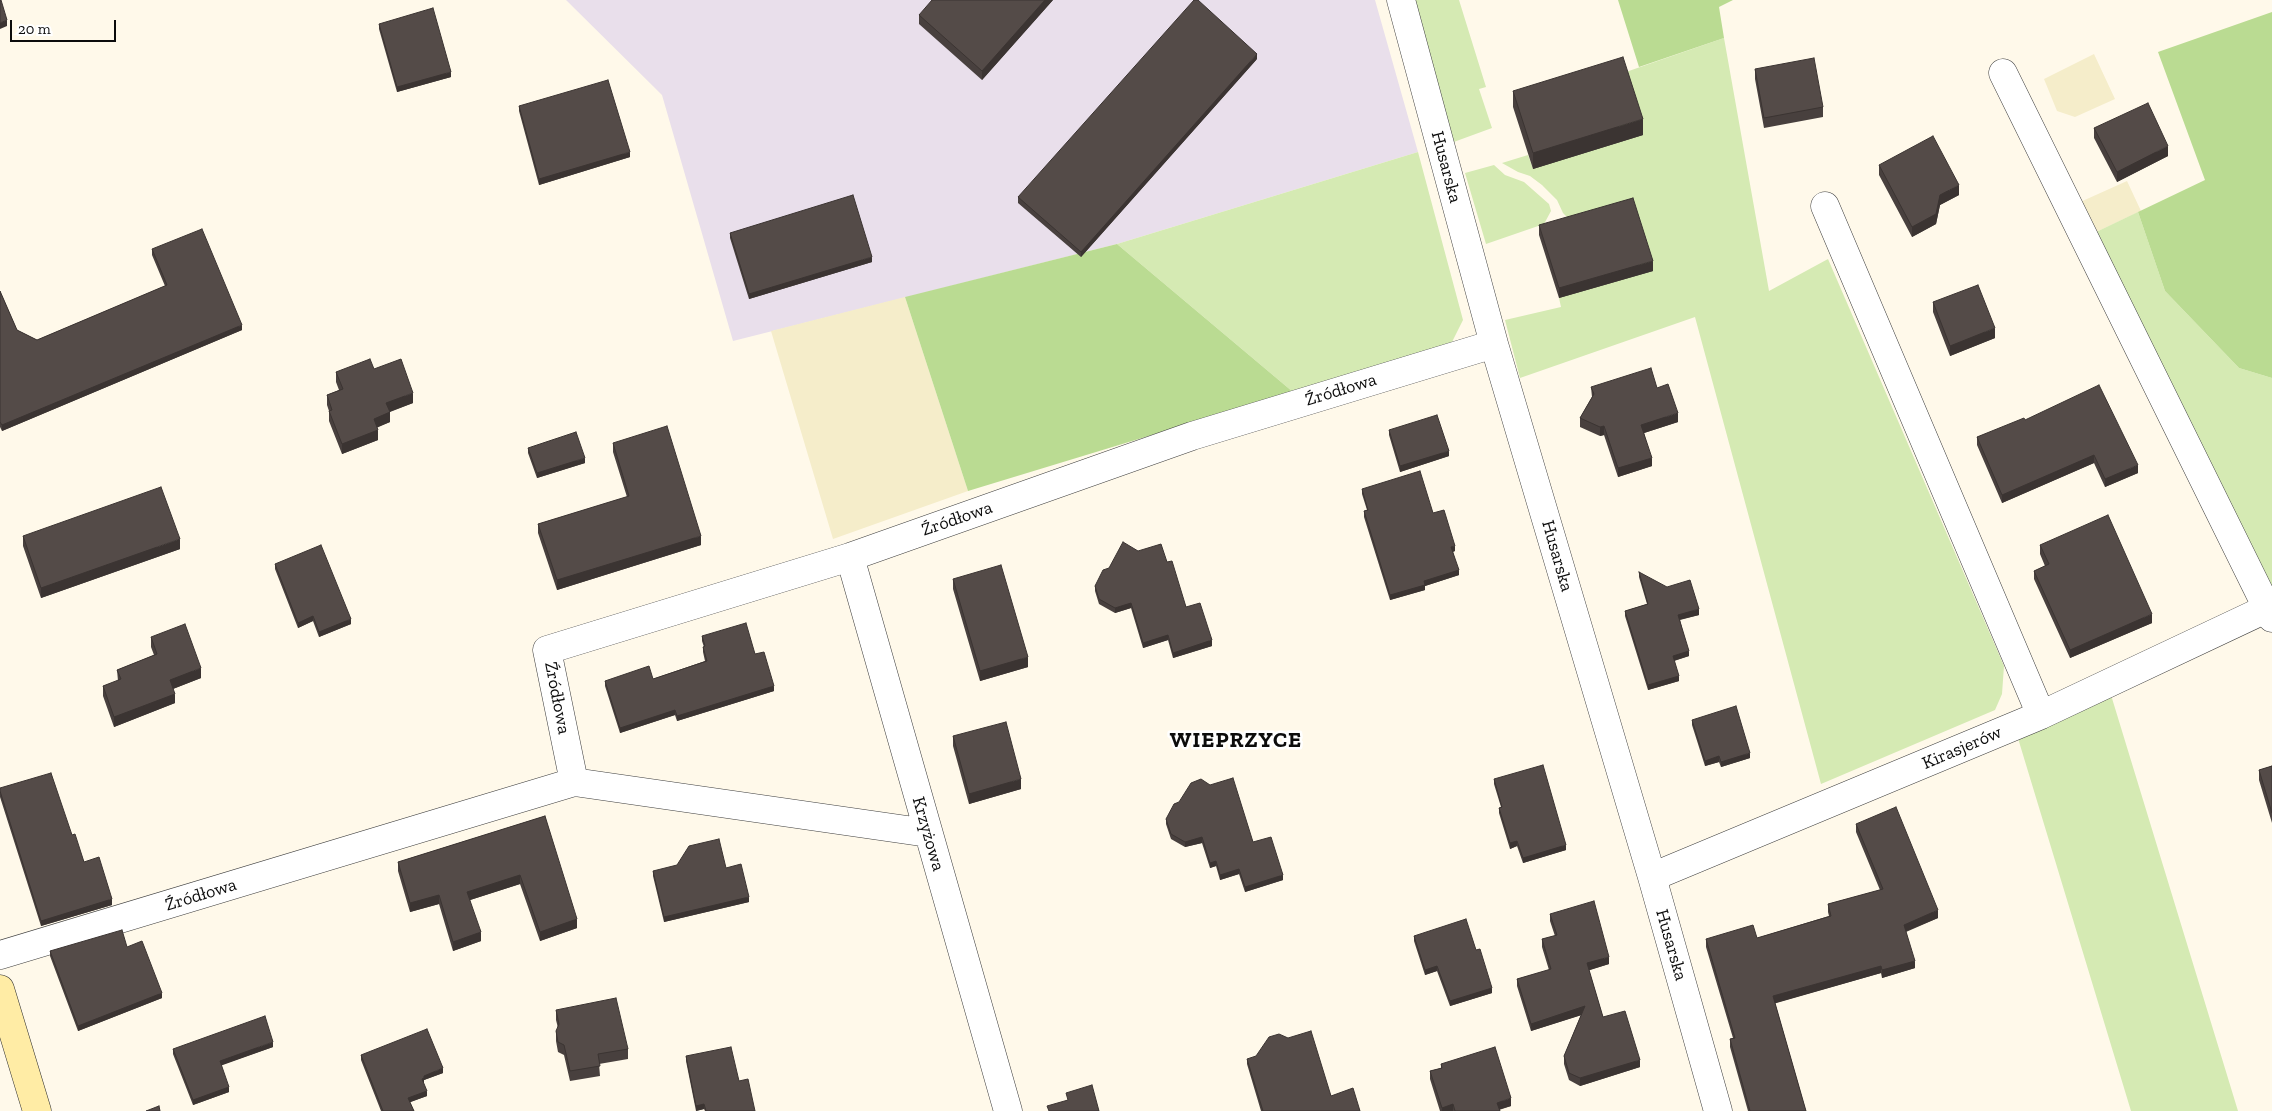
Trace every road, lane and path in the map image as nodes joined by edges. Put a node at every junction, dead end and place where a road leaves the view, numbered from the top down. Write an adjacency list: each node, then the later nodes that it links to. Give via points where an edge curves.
1 (1400, 0): 4 (street, Husarska)
2 (2003, 73): 6 (street)
3 (1825, 206): 7 (street)
4 (1494, 344): 5 (street, Źródłowa, via 1192,436); 10 (street, Husarska)
5 (850, 557): 8 (street, Źródłowa, via 547,650); 9 (street, Krzyżowa)
6 (2270, 613): 7 (street, Kirasjerów)
7 (2042, 715): 10 (street, Kirasjerów)
8 (574, 782): 9 (street, Źródłowa); 11 (street, Źródłowa)
9 (928, 833): 14 (street, Krzyżowa)
10 (1652, 877): 15 (street, Husarska)
11 (0, 956)
12 (0, 989): 13 (main road)
13 (37, 1111)
14 (1008, 1111)
15 (1718, 1111)

